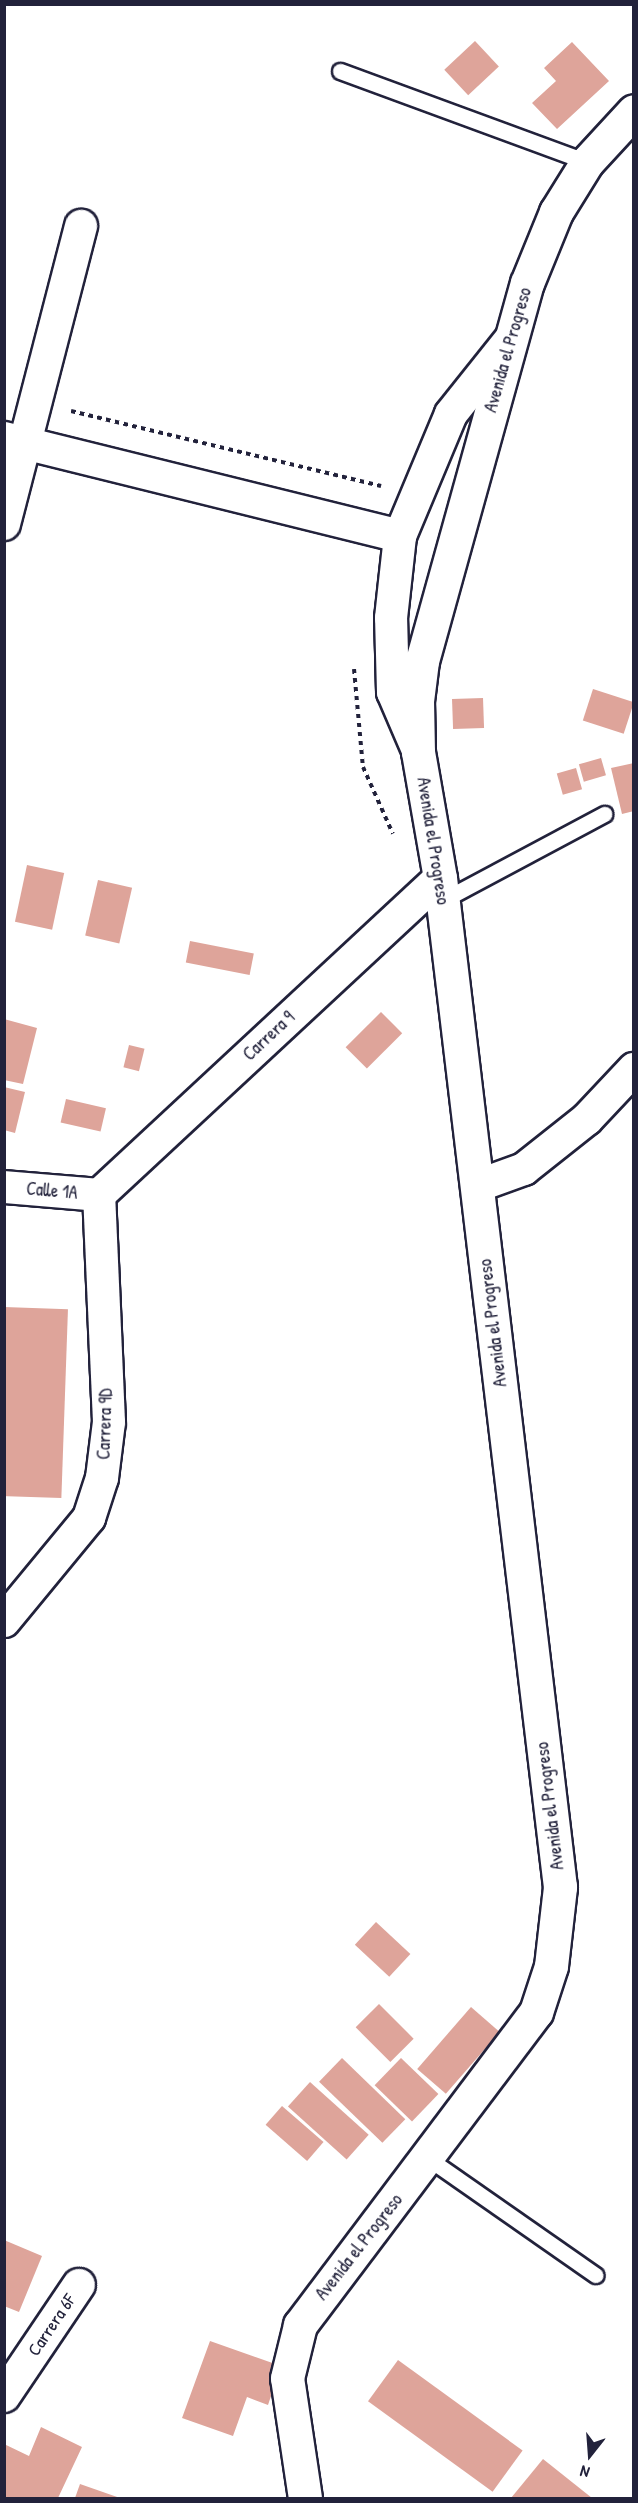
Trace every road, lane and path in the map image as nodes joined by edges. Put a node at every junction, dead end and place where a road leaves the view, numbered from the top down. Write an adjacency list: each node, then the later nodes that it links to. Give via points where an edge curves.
1 (340, 71): 3 (lane)
2 (633, 111): 3 (main road, Avenida el Progreso)
3 (587, 162): 5 (main road, Avenida el Progreso, via 555,212)
4 (81, 226): 6 (street)
5 (510, 340): 10 (street, via 451,414); 12 (main road, Avenida el Progreso, via 422,661)
6 (36, 402): 7 (street); 8 (path, via 349,482)
7 (15, 441): 9 (street); 10 (street)
8 (389, 483)
9 (4, 524)
10 (400, 536): 12 (street, via 391,618 393,692)
11 (356, 657): 14 (path, via 354,714 363,766)
12 (418, 752): 15 (main road, Avenida el Progreso)
13 (603, 814): 15 (lane)
14 (398, 843)
15 (442, 889): 17 (main road, Avenida el Progreso); 19 (street, Carrera 9)
16 (633, 1069): 17 (street, via 587,1119 524,1169)
17 (477, 1186): 21 (main road, Avenida el Progreso, via 560,1887 551,1966 536,2012)
18 (4, 1187): 19 (street, Calle 1A)
19 (99, 1195): 20 (street, Carrera 9D, via 109,1422 102,1478 89,1518)
20 (4, 1621)
21 (429, 2159): 22 (lane); 25 (main road, Avenida el Progreso, via 300,2325 287,2378 291,2434)
22 (595, 2275)
23 (79, 2285): 24 (street, Carrera 6F)
24 (4, 2396)
25 (305, 2499)

